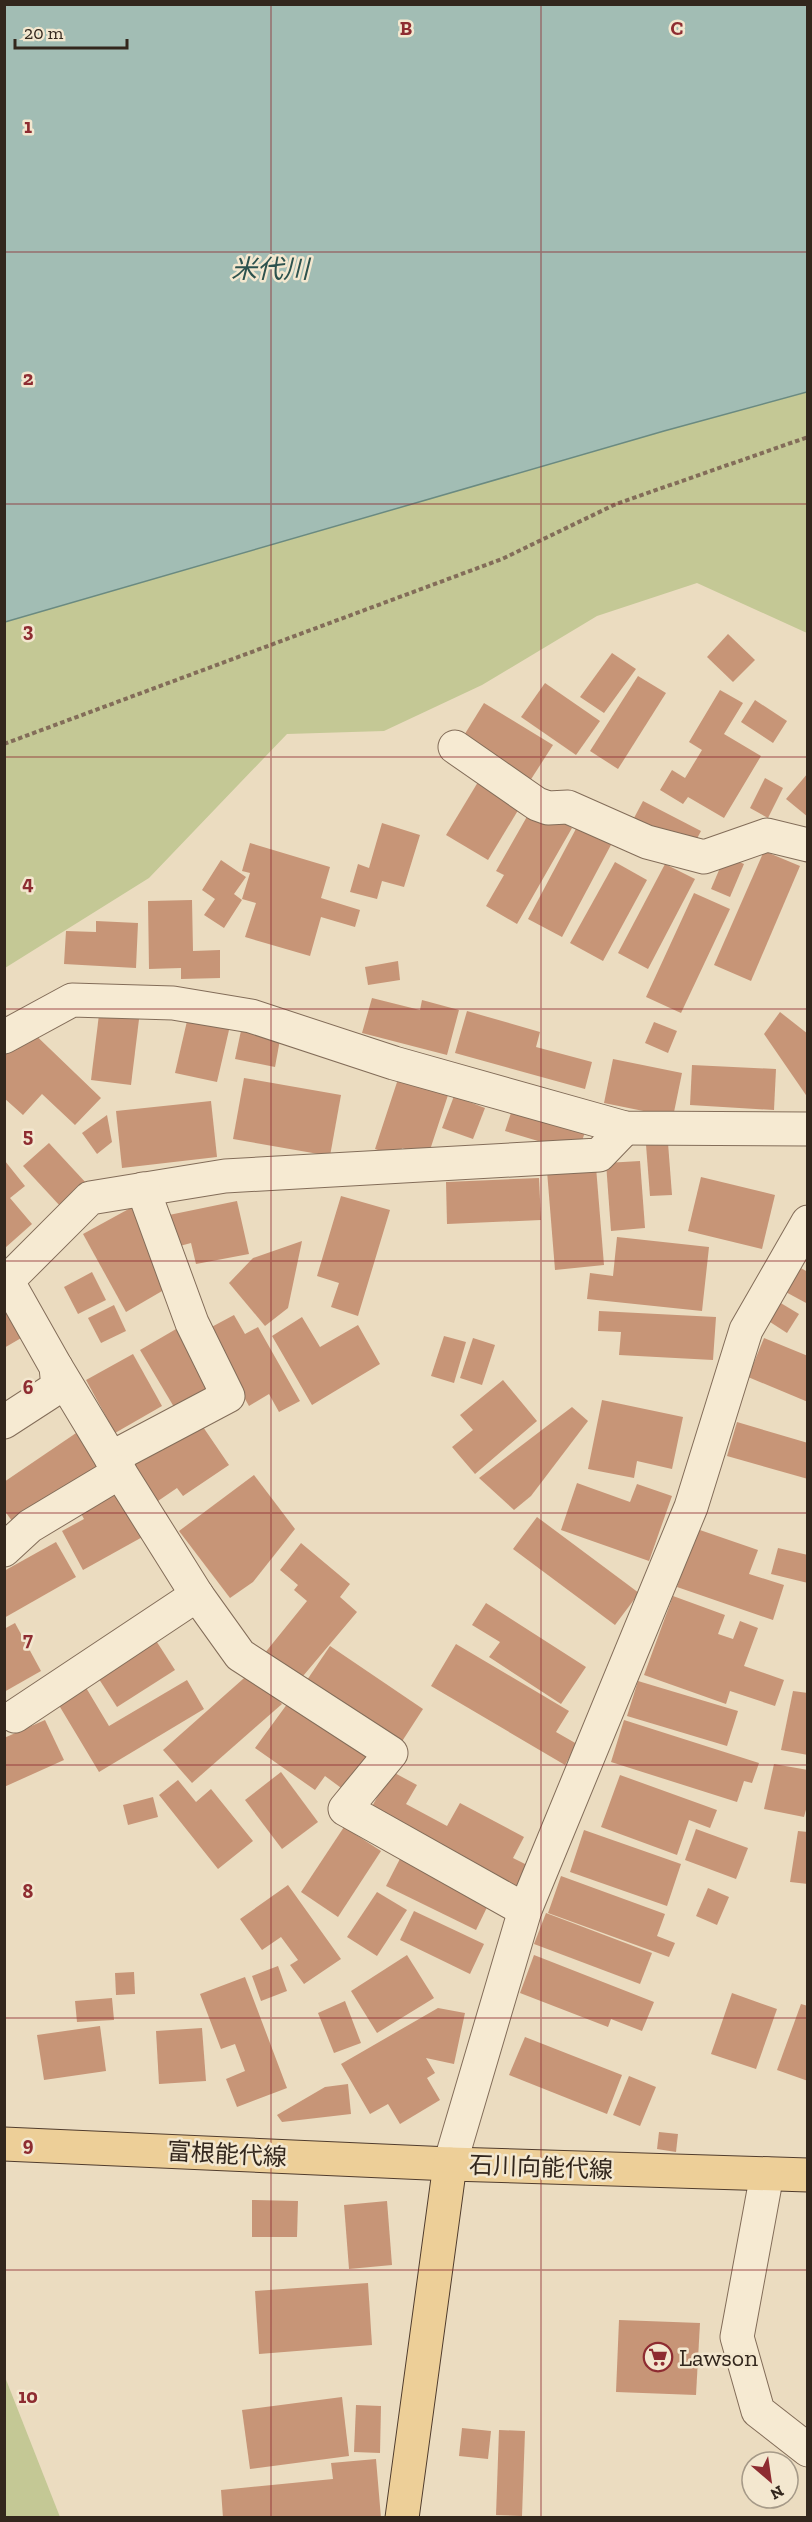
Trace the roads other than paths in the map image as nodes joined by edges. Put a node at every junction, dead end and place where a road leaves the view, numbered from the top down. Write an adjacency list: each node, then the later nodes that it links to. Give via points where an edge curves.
1 (455, 747): 2 (street, via 537,804 568,807 647,843 704,857 767,835)
2 (807, 845)
3 (4, 1037): 4 (street, via 72,1000 173,1003 251,1016 394,1063)
4 (625, 1128): 5 (street); 6 (street, via 599,1155 225,1176)
5 (807, 1130)
6 (143, 1189): 8 (street, via 90,1198); 11 (street, via 192,1323 228,1396)
7 (807, 1222): 15 (street, via 746,1330 691,1507)
8 (6, 1283): 9 (street)
9 (56, 1367): 10 (street, via 58,1387); 11 (street)
10 (4, 1422)
11 (116, 1465): 12 (street); 13 (street)
12 (4, 1550)
13 (196, 1595): 14 (street); 15 (street, via 240,1655 391,1753 345,1809)
14 (15, 1716)
15 (525, 1910): 17 (street)
16 (4, 2144): 17 (main road, 富根能代線)
17 (450, 2164): 18 (main road, 石川向能代線); 21 (main road, 石川向能代線)
18 (767, 2174): 19 (main road, 石川向能代線); 20 (street, via 737,2337 758,2411)
19 (807, 2175)
20 (807, 2450)
21 (402, 2517)

